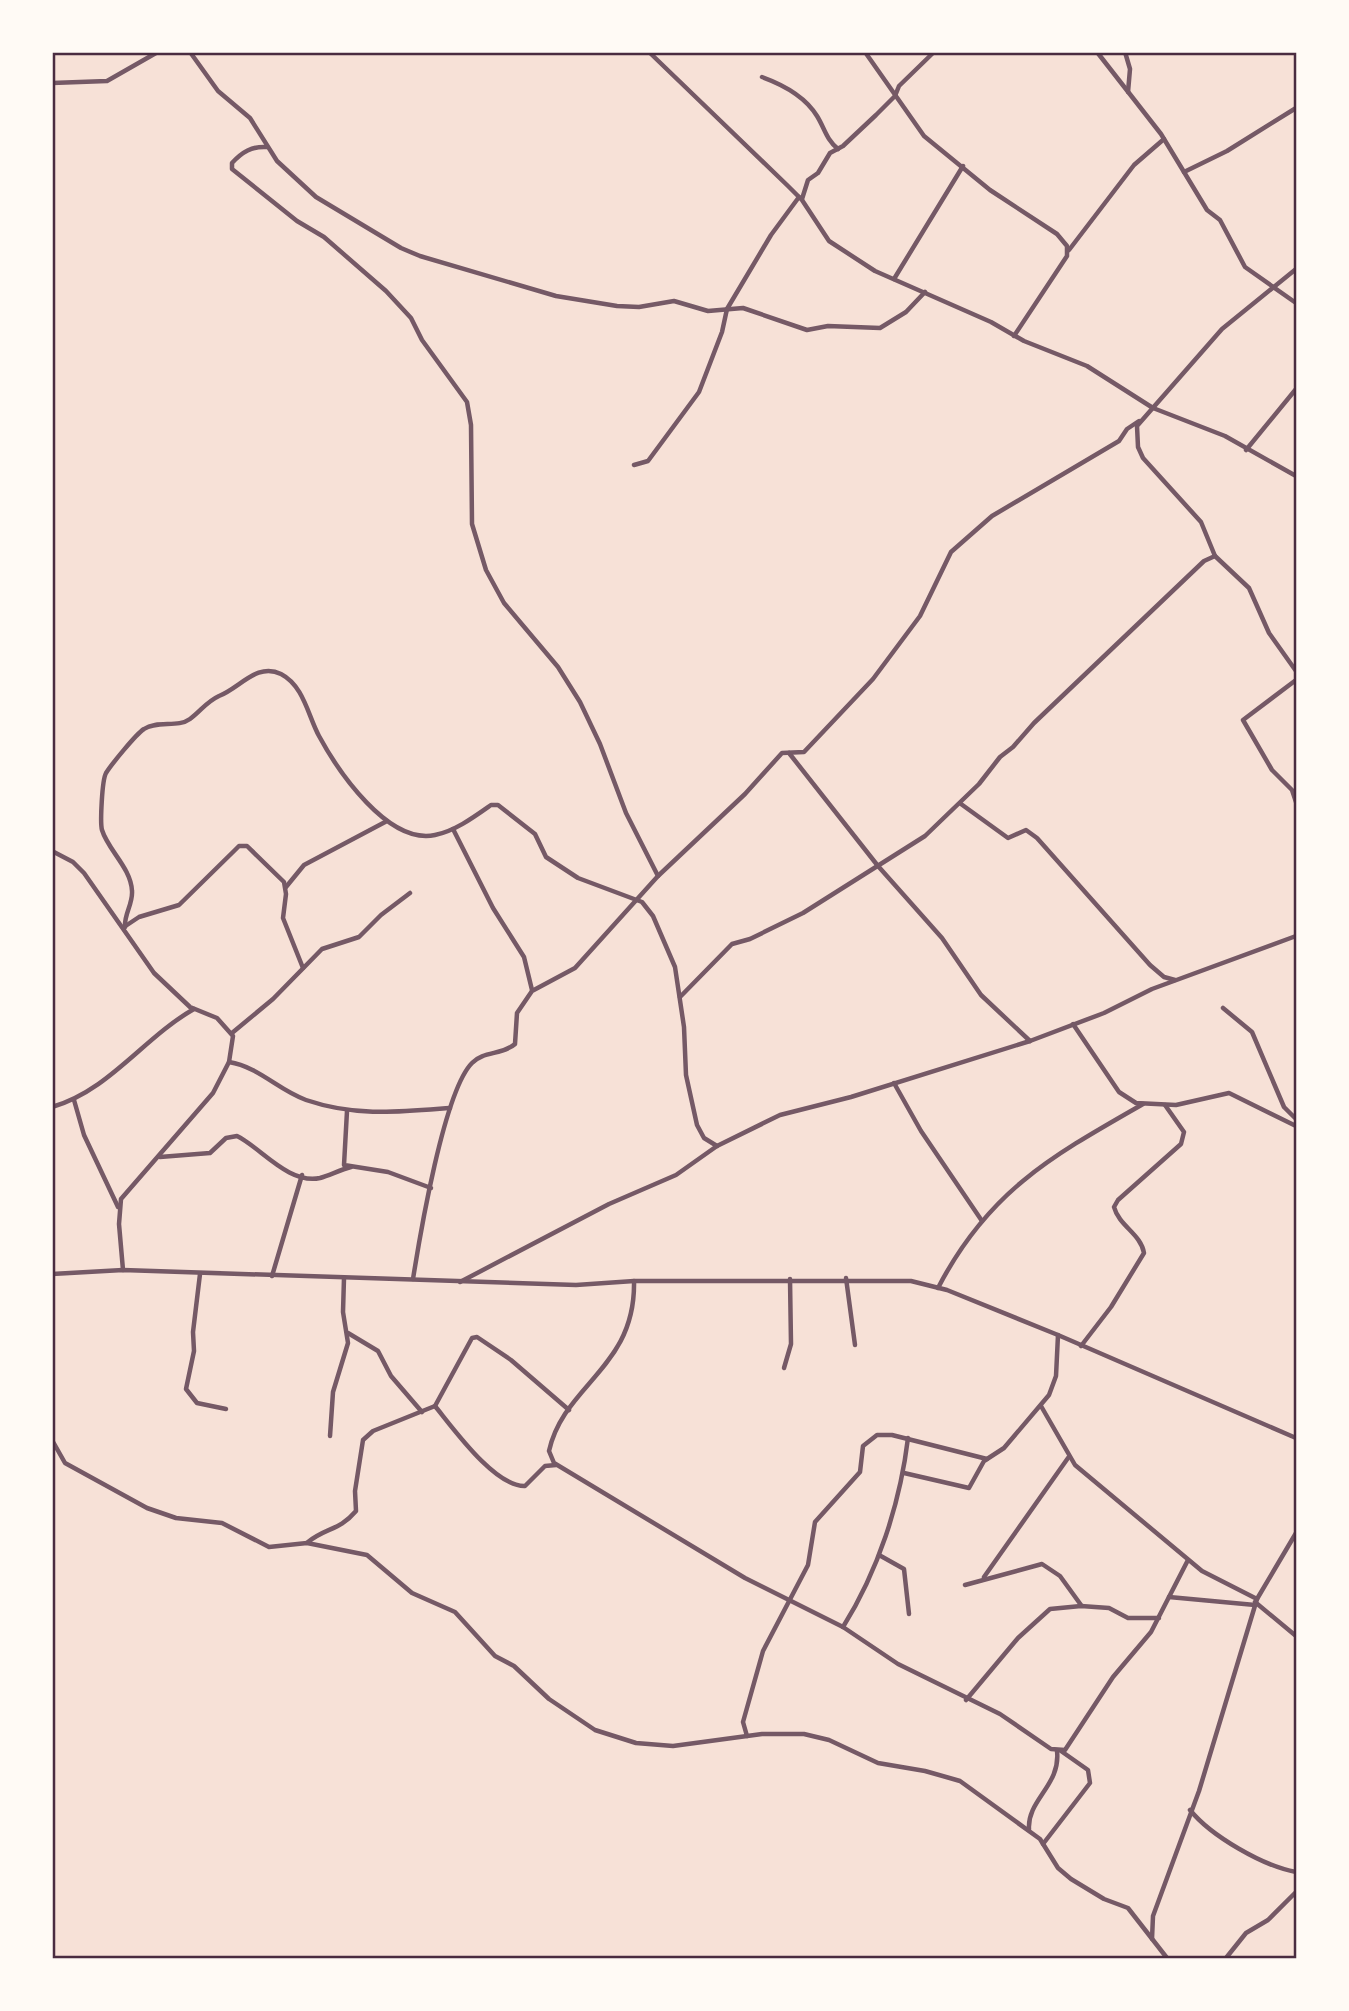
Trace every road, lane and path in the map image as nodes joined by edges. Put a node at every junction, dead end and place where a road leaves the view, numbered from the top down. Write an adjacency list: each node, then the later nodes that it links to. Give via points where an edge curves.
1 (150, 52): 8 (street)
2 (191, 52): 15 (street, via 218,91 250,118)
3 (649, 52): 19 (street)
4 (865, 52): 12 (street)
5 (934, 52): 12 (street)
6 (1097, 52): 11 (street)
7 (1125, 52): 11 (street, via 1130,69)
8 (157, 53): 10 (street, via 107,81)
9 (762, 78): 16 (street, via 801,97)
10 (52, 83)
11 (1128, 93): 14 (street)
12 (894, 96): 16 (street); 17 (street, via 924,136)
13 (1297, 108): 18 (street)
14 (1164, 139): 18 (street); 20 (street, via 1134,165)
15 (267, 147): 26 (street, via 316,197 420,256 556,296 617,306 674,301 708,310); 44 (street, via 249,149 232,163 232,169 386,290 411,318 467,402 472,524 486,570 504,603 558,667 580,702 625,813)
16 (838, 149): 19 (street, via 808,180)
17 (962, 166): 20 (street, via 1057,234); 22 (street)
18 (1184, 172): 23 (street, via 1208,210 1220,220 1245,267)
19 (800, 198): 22 (street, via 829,241); 26 (street, via 771,235)
20 (1068, 251): 27 (street)
21 (1297, 269): 23 (street)
22 (894, 279): 24 (street)
23 (1275, 285): 25 (street); 29 (street, via 1222,329)
24 (925, 292): 26 (street, via 906,312 876,329 828,326 807,330 751,310); 27 (street)
25 (1297, 303)
26 (727, 309): 32 (street, via 699,392 648,461)
27 (1014, 336): 29 (street, via 1087,366)
28 (1297, 389): 31 (street)
29 (1153, 408): 30 (street); 31 (street, via 1194,422)
30 (1139, 421): 34 (street, via 1139,451 1201,522); 37 (street, via 1126,429 1119,441 992,516 951,552 920,616 873,679 806,750)
31 (1247, 450): 33 (street)
32 (634, 465)
33 (1297, 477)
34 (1215, 556): 35 (street, via 1249,588 1269,634); 39 (street, via 1204,561 1035,722)
35 (1296, 668)
36 (1297, 680): 38 (street, via 1244,720 1272,770)
37 (789, 752): 43 (street); 44 (street, via 779,756)
38 (1297, 802)
39 (960, 804): 43 (street, via 925,836); 51 (street, via 1009,838 1026,830 1037,838 1150,965)
40 (387, 821): 41 (street, via 421,835); 45 (street, via 303,865); 48 (street, via 339,769 291,682 280,673 260,672 210,700 187,720 144,729 104,775 101,825 132,888)
41 (453, 829): 47 (street, via 498,805 533,831 546,857 571,874); 52 (street, via 524,957)
42 (52, 851): 48 (street, via 85,873)
43 (878, 866): 53 (street, via 803,913 733,944); 58 (street, via 942,938 981,995)
44 (657, 876): 47 (street)
45 (286, 887): 48 (street, via 253,849 239,846 179,905 139,917); 50 (street, via 283,918)
46 (410, 894): 50 (street, via 359,937 328,945)
47 (636, 900): 52 (street, via 575,968); 53 (street, via 650,911 663,934)
48 (123, 928): 54 (street, via 154,973)
49 (1297, 936): 51 (street)
50 (303, 968): 57 (street)
51 (1176, 980): 56 (street)
52 (532, 991): 65 (street, via 517,1013 515,1044 474,1061)
53 (680, 998): 69 (street, via 686,1075 697,1125 704,1138)
54 (194, 1009): 57 (street, via 217,1018); 61 (street, via 165,1027 110,1078)
55 (1223, 1009): 67 (street, via 1252,1032 1284,1107)
56 (1073, 1024): 58 (street); 62 (street, via 1119,1092)
57 (232, 1033): 59 (street)
58 (1030, 1041): 60 (street)
59 (229, 1062): 66 (street, via 246,1065 307,1100); 70 (street, via 214,1093)
60 (894, 1083): 69 (street, via 780,1115); 75 (street)
61 (74, 1101): 64 (street); 74 (street, via 84,1135)
62 (1143, 1104): 63 (street); 75 (street, via 1027,1175)
63 (1165, 1105): 68 (street, via 1229,1093); 90 (street, via 1184,1132 1181,1144 1114,1207 1144,1253)
64 (52, 1107)
65 (450, 1108): 66 (street, via 370,1114); 73 (street)
66 (347, 1111): 71 (street, via 343,1162)
67 (1296, 1117): 68 (street)
68 (1294, 1125)
69 (716, 1146): 85 (street, via 676,1175 599,1209)
70 (159, 1158): 72 (street, via 210,1153 226,1138 237,1136 273,1163); 74 (street, via 134,1181)
71 (351, 1167): 72 (street, via 320,1178); 73 (street, via 388,1172)
72 (302, 1175): 79 (street)
73 (431, 1188): 82 (street)
74 (118, 1207): 76 (street)
75 (982, 1221): 86 (street, via 956,1254)
76 (123, 1270): 77 (street); 78 (street)
77 (52, 1274)
78 (200, 1274): 79 (street); 94 (street, via 186,1389 197,1403)
79 (272, 1276): 80 (street)
80 (344, 1278): 82 (street); 87 (street)
81 (846, 1278): 83 (street); 86 (street, via 911,1280); 89 (street)
82 (413, 1279): 85 (street)
83 (790, 1279): 84 (street); 91 (street, via 791,1344)
84 (634, 1281): 85 (street, via 576,1285); 95 (street, via 630,1314 617,1351)
85 (459, 1282)
86 (938, 1288): 88 (street)
87 (347, 1333): 96 (street, via 378,1351 391,1376); 97 (street, via 346,1353 333,1392)
88 (1058, 1335): 90 (street); 93 (street, via 1054,1386)
89 (855, 1345)
90 (1081, 1346): 99 (street)
91 (783, 1368)
92 (435, 1406): 95 (street, via 475,1337 511,1360); 96 (street); 103 (street, via 478,1457 516,1485 525,1486 545,1466)
93 (1041, 1406): 101 (street); 102 (street, via 1004,1448)
94 (226, 1409)
95 (569, 1410): 103 (street, via 551,1443 550,1455)
96 (422, 1412): 106 (street, via 363,1440 356,1511 343,1526)
97 (330, 1436)
98 (908, 1438): 102 (street); 104 (street); 111 (street, via 877,1435 863,1446 860,1472 815,1522 808,1565)
99 (1297, 1438)
100 (52, 1440): 106 (street, via 65,1462 139,1505 176,1518 222,1524 269,1547)
101 (1069, 1457): 108 (street); 109 (street)
102 (987, 1459): 104 (street, via 968,1489)
103 (557, 1465): 111 (street, via 745,1578)
104 (904, 1473): 107 (street)
105 (1297, 1533): 113 (street)
106 (307, 1543): 120 (street, via 362,1553 382,1564 412,1593 453,1611 495,1657 514,1666 549,1699 595,1730 636,1743 665,1746)
107 (879, 1555): 115 (street, via 904,1569); 117 (street)
108 (1188, 1560): 112 (street); 113 (street)
109 (984, 1577): 110 (street); 114 (street, via 1045,1565 1060,1576)
110 (965, 1584)
111 (789, 1597): 117 (street); 120 (street, via 760,1659 743,1722)
112 (1169, 1597): 113 (street); 116 (street)
113 (1256, 1602): 118 (street); 122 (street)
114 (1081, 1606): 116 (street, via 1109,1608 1128,1618); 119 (street, via 1043,1612)
115 (909, 1614)
116 (1159, 1618): 121 (street, via 1113,1677 1074,1739)
117 (843, 1627): 119 (street, via 890,1659)
118 (1297, 1636)
119 (966, 1700): 121 (street, via 1000,1714)
120 (747, 1736): 123 (street, via 804,1734 829,1740 878,1763 944,1776 966,1785)
121 (1059, 1751): 123 (street, via 1058,1768 1030,1817); 124 (street, via 1088,1770 1090,1783)
122 (1190, 1810): 125 (street, via 1210,1831); 127 (street, via 1153,1916)
123 (1029, 1830): 124 (street)
124 (1043, 1844): 127 (street, via 1058,1868 1104,1899 1128,1908)
125 (1297, 1872)
126 (1297, 1892): 129 (street, via 1268,1920 1246,1933)
127 (1153, 1940): 128 (street)
128 (1167, 1958)
129 (1226, 1958)

